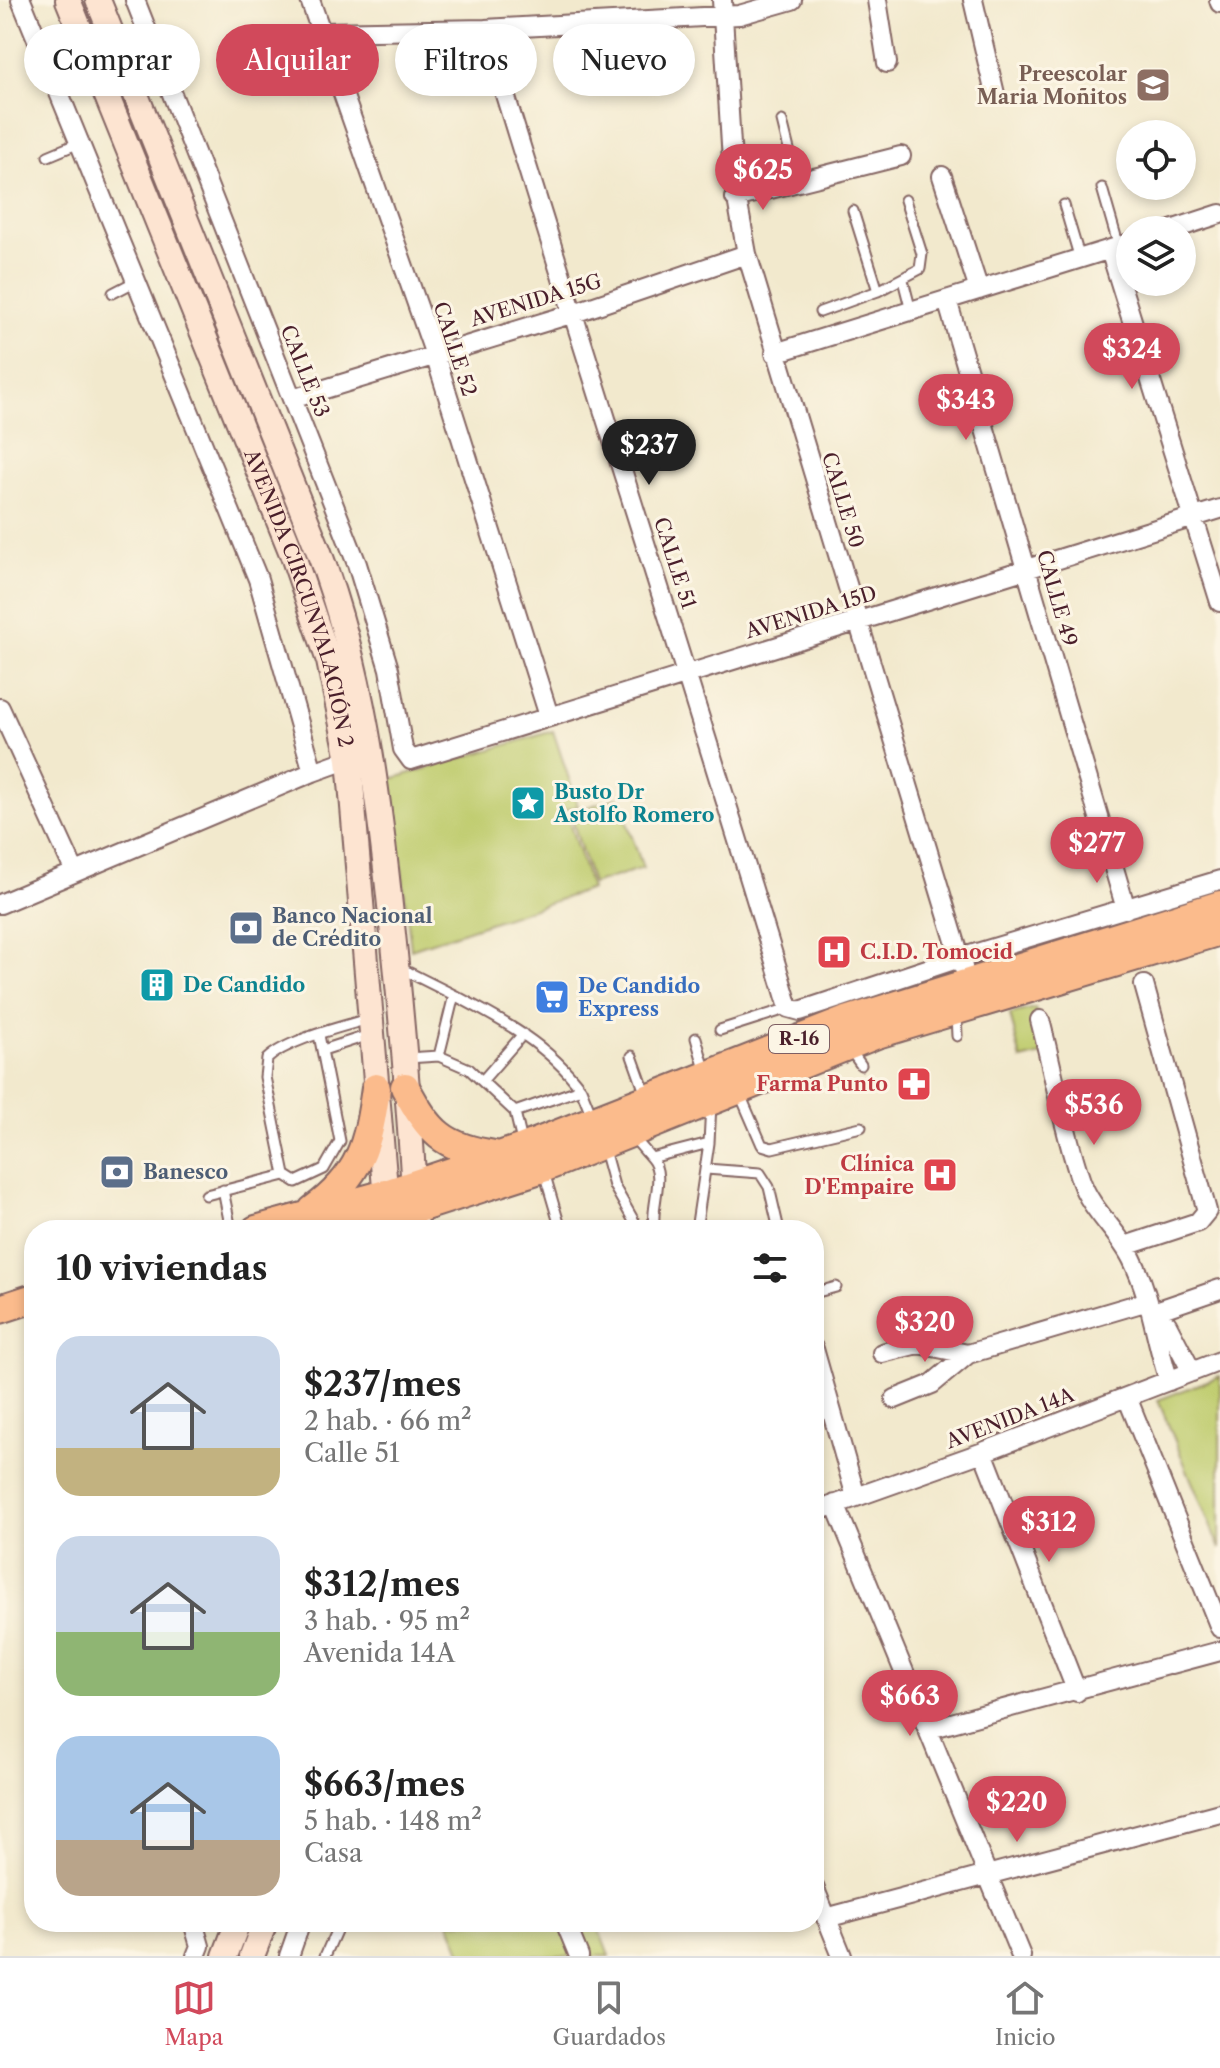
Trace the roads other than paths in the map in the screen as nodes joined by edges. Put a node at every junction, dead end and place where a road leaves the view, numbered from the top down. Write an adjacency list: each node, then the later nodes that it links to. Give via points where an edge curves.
1 (21, 0): 17 (street)
2 (68, 0): 54 (main road, AVENIDA CIRCUNVALACIÓN 2, via 309,598 329,661)
3 (98, 0): 57 (main road, AVENIDA CIRCUNVALACIÓN 2, via 331,584 362,693)
4 (135, 0): 45 (street, CALLE 53)
5 (310, 0): 10 (street, CALLE 52)
6 (792, 0): 9 (street, via 739,15)
7 (877, 0): 12 (street)
8 (973, 0): 13 (street)
9 (723, 8): 11 (street); 23 (street, CALLE 50)
10 (318, 24)
11 (537, 24)
12 (887, 63)
13 (995, 94)
14 (344, 96): 44 (street, CALLE 52)
15 (505, 96): 42 (street, CALLE 51)
16 (782, 121): 21 (lane)
17 (79, 143): 18 (lane); 33 (street)
18 (48, 156)
19 (901, 156): 21 (street)
20 (942, 176): 35 (street)
21 (797, 182): 23 (street)
22 (1102, 188): 29 (lane)
23 (735, 198): 31 (street, CALLE 50)
24 (905, 200): 34 (lane, via 923,263)
25 (1064, 205): 32 (lane)
26 (853, 211): 36 (lane)
27 (1220, 214): 28 (street)
28 (1196, 222)
29 (1116, 234)
30 (1116, 248): 32 (street)
31 (747, 254): 42 (street, AVENIDA 15G); 43 (street, CALLE 50)
32 (1080, 259): 35 (street)
33 (139, 280): 37 (lane); 56 (street, via 258,579)
34 (903, 280): 36 (lane); 40 (lane)
35 (979, 290): 39 (street)
36 (878, 291): 41 (lane)
37 (113, 293)
38 (1133, 296): 47 (street)
39 (947, 300): 40 (street); 48 (street, CALLE 49)
40 (911, 311): 43 (street)
41 (820, 312)
42 (571, 314): 44 (street, AVENIDA 15G); 51 (street, CALLE 51)
43 (775, 353): 50 (street, CALLE 50)
44 (435, 355): 45 (street, AVENIDA 15G); 53 (street, CALLE 52)
45 (292, 399): 55 (street, CALLE 53, via 373,613 403,749)
46 (1220, 509): 47 (street, AVENIDA 15D)
47 (1194, 517): 48 (street, AVENIDA 15D); 49 (street)
48 (1025, 569): 50 (street, AVENIDA 15D); 62 (street, CALLE 49)
49 (1220, 602)
50 (858, 621): 51 (street, AVENIDA 15D); 67 (street, CALLE 50)
51 (688, 673): 53 (street, AVENIDA 15D); 68 (street, CALLE 51)
52 (0, 708): 58 (street)
53 (549, 716): 55 (street, AVENIDA 15D)
54 (349, 759): 56 (street); 57 (street); 70 (main road, AVENIDA CIRCUNVALACIÓN 2)
55 (416, 760)
56 (313, 772): 58 (street)
57 (377, 785): 64 (main road, AVENIDA CIRCUNVALACIÓN 2)
58 (74, 870): 60 (street)
59 (1220, 880): 62 (street)
60 (0, 904)
61 (1220, 905): 67 (main road, R-16)
62 (1126, 909): 67 (street)
63 (1220, 931): 67 (main road, R-16)
64 (396, 966): 66 (lane); 78 (main road, AVENIDA CIRCUNVALACIÓN 2)
65 (1144, 985): 108 (street, via 1207,1211 1198,1222)
66 (454, 995): 72 (lane); 76 (lane)
67 (963, 998): 68 (street); 83 (main road, R-16, via 846,1021); 84 (main road, R-16, via 854,1055)
68 (794, 1010): 71 (lane)
69 (1040, 1020): 108 (street, via 1081,1180)
70 (371, 1026): 73 (lane); 75 (lane); 81 (main road, AVENIDA CIRCUNVALACIÓN 2)
71 (720, 1030)
72 (523, 1034): 79 (lane); 82 (lane)
73 (319, 1035): 75 (lane); 95 (lane, via 273,1054 264,1067)
74 (696, 1038): 83 (lane)
75 (323, 1050): 95 (lane, via 340,1141 317,1175 296,1182)
76 (439, 1056): 78 (lane); 79 (lane, via 454,1059)
77 (632, 1056): 85 (lane)
78 (403, 1058): 80 (main road, AVENIDA CIRCUNVALACIÓN 2)
79 (483, 1080): 86 (lane)
80 (405, 1087): 91 (main road, via 436,1135 469,1151); 98 (main road, AVENIDA CIRCUNVALACIÓN 2)
81 (376, 1088): 99 (main road, via 358,1164 336,1193); 100 (main road, AVENIDA CIRCUNVALACIÓN 2)
82 (581, 1089): 86 (lane); 88 (lane)
83 (709, 1089): 84 (main road, R-16); 85 (main road, R-16); 89 (main road, R-16); 90 (lane)
84 (738, 1089): 87 (lane, via 762,1145 772,1148)
85 (648, 1102): 88 (main road, R-16)
86 (515, 1112): 91 (lane)
87 (861, 1127)
88 (599, 1134): 89 (main road, R-16); 91 (main road, R-16); 93 (main road, R-16); 104 (lane, via 614,1186)
89 (631, 1134): 92 (lane)
90 (709, 1143): 92 (lane); 94 (lane)
91 (512, 1152): 98 (main road, R-16)
92 (651, 1158): 105 (lane, via 658,1176)
93 (543, 1168): 98 (main road, R-16); 103 (lane)
94 (706, 1169): 106 (lane); 107 (lane, via 760,1173)
95 (285, 1175): 96 (lane)
96 (223, 1190): 97 (lane); 101 (lane)
97 (206, 1195)
98 (419, 1214): 100 (main road, R-16)
99 (305, 1215): 100 (main road, R-16); 102 (main road, R-16)
100 (387, 1215)
101 (229, 1220)
102 (289, 1220)
103 (558, 1220)
104 (633, 1220)
105 (654, 1220)
106 (698, 1220)
107 (777, 1220)
108 (1125, 1246): 114 (street)
109 (836, 1287): 111 (lane)
110 (1220, 1289): 114 (street)
111 (824, 1290)
112 (24, 1301): 113 (main road)
113 (0, 1309)
114 (1152, 1310): 118 (street); 120 (street, via 1167,1324); 121 (street, via 1154,1338)
115 (24, 1321): 116 (main road)
116 (0, 1328)
117 (882, 1353): 118 (street, via 918,1344)
118 (968, 1354): 124 (street, via 932,1384)
119 (1220, 1361): 120 (street, AVENIDA 14A)
120 (1192, 1372): 121 (street, AVENIDA 14A)
121 (1169, 1381): 123 (street, AVENIDA 14A)
122 (824, 1384): 126 (street)
123 (1127, 1397): 125 (street, AVENIDA 14A); 129 (street)
124 (895, 1399)
125 (983, 1452): 126 (street, AVENIDA 14A); 131 (street)
126 (856, 1497): 127 (street, AVENIDA 14A)
127 (835, 1504): 128 (street, AVENIDA 14A); 132 (street)
128 (824, 1508)
129 (1220, 1628)
130 (1220, 1651): 131 (street)
131 (1077, 1692): 132 (street)
132 (929, 1729): 134 (street)
133 (1220, 1813): 134 (street)
134 (987, 1874): 136 (street); 149 (street)
135 (824, 1913): 136 (street)
136 (826, 1918): 148 (street)
137 (233, 1932): 143 (main road)
138 (261, 1932): 144 (main road)
139 (297, 1932): 145 (street)
140 (336, 1932): 146 (lane)
141 (569, 1932): 147 (street)
142 (198, 1951): 143 (street)
143 (222, 1956)
144 (252, 1956)
145 (289, 1956)
146 (325, 1956)
147 (579, 1956)
148 (842, 1956)
149 (1021, 1956)

